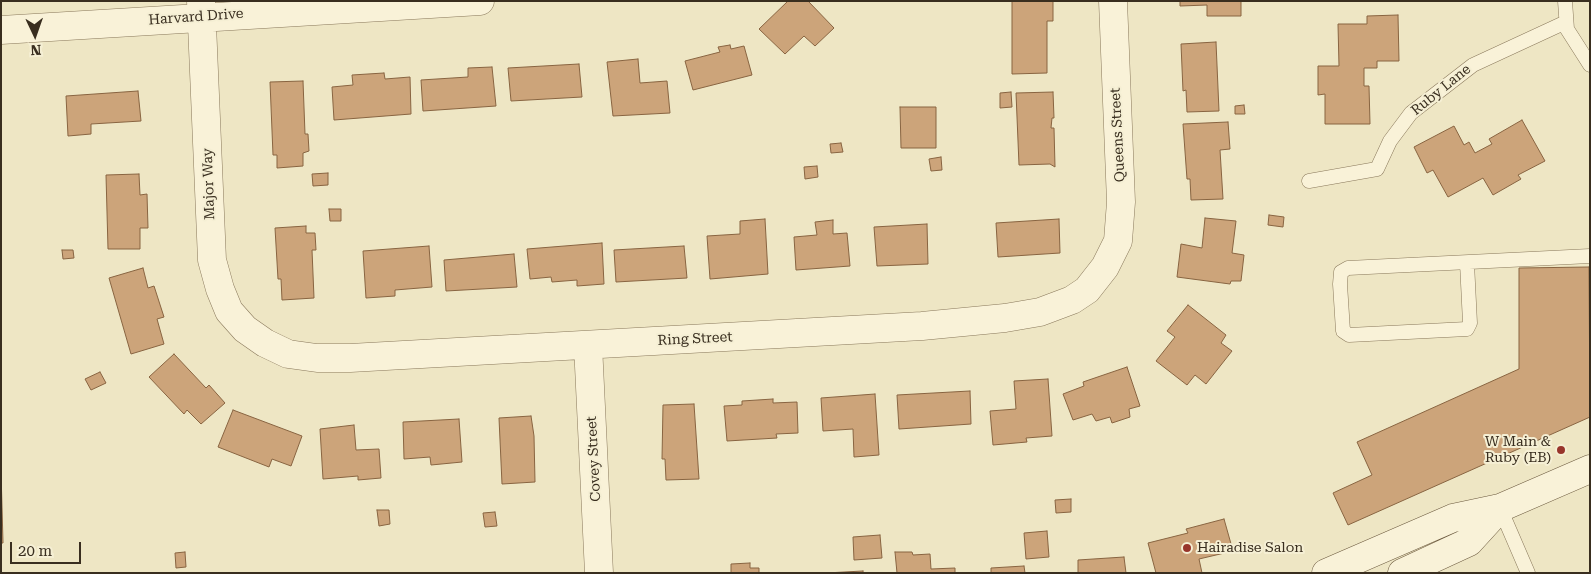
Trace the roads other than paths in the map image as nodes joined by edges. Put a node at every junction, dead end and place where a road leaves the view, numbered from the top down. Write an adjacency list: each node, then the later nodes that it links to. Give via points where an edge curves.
1 (480, 1): 4 (street, Harvard Drive)
2 (1113, 1): 11 (street, Queens Street, via 1120,202 1118,241)
3 (1565, 1): 5 (lane)
4 (202, 9): 6 (street, Harvard Drive); 12 (street, Major Way, via 212,260 229,311 245,329)
5 (1566, 22): 7 (lane, via 1567,29); 8 (lane, Ruby Lane, via 1473,65 1411,113 1390,141 1377,170)
6 (1, 30)
7 (1590, 65)
8 (1309, 181)
9 (1590, 256): 10 (lane)
10 (1467, 263): 10 (lane, via 1348,268 1342,272 1340,284 1343,331 1349,335 1467,329 1470,323)
11 (1105, 266): 13 (street, Ring Street, via 1087,290 1072,300 1040,312 1005,318 922,326)
12 (270, 345): 13 (street, Ring Street, via 288,354 342,358)
13 (588, 345): 17 (street, Covey Street)
14 (1590, 469): 15 (street)
15 (1500, 508): 16 (street, via 1468,542); 18 (street, via 1453,518); 19 (lane)
16 (1409, 571)
17 (599, 573)
18 (1326, 573)
19 (1528, 573)

